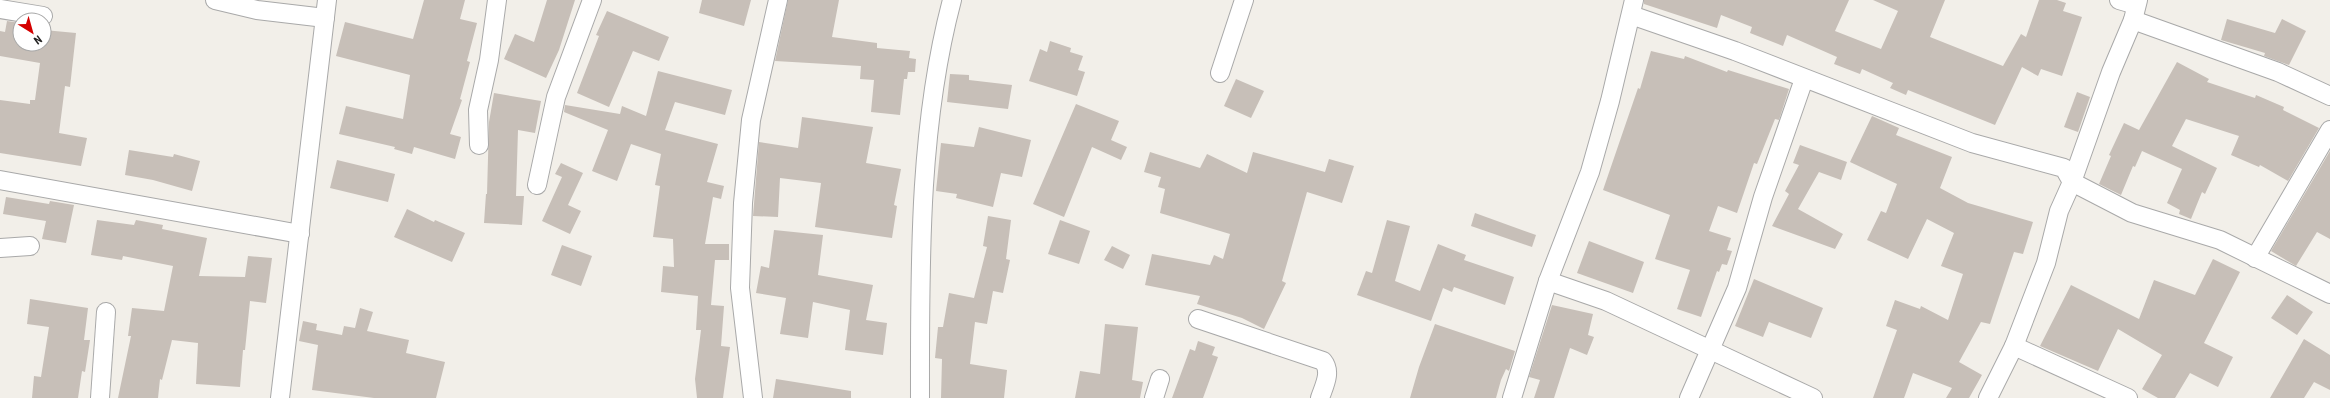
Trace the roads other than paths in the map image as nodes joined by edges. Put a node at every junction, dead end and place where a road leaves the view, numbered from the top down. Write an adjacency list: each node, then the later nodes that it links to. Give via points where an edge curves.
1 (215, 0): 12 (street, via 256,10)
2 (327, 0): 12 (street)
3 (497, 0): 17 (street, via 489,60 478,110)
4 (592, 0): 20 (street, via 556,97)
5 (778, 0): 34 (street, via 751,120 743,202 740,288)
6 (952, 0): 35 (street, via 930,106 920,257)
7 (1244, 0): 13 (street)
8 (2132, 6): 15 (street); 19 (street)
9 (1632, 7): 14 (street); 25 (street, via 1590,172)
10 (0, 9): 11 (street)
11 (18, 12)
12 (325, 18): 21 (street)
13 (1220, 73)
14 (1804, 79): 19 (street, via 1972,143 2064,168); 30 (street, via 1763,197 1737,288)
15 (2330, 96)
16 (2330, 130): 24 (street)
17 (480, 145)
18 (0, 180): 21 (street)
19 (2072, 182): 24 (street, via 2132,213 2220,240); 29 (street, via 2059,211 2046,263)
20 (537, 185)
21 (300, 234): 33 (street)
22 (30, 246): 23 (street)
23 (0, 248)
24 (2255, 258): 26 (street)
25 (1548, 281): 30 (street, via 1606,301); 38 (street)
26 (2330, 294)
27 (106, 312): 32 (street)
28 (1198, 320): 37 (street, via 1323,361 1328,373)
29 (2014, 346): 41 (street); 42 (street)
30 (1708, 350): 39 (street); 40 (street)
31 (1160, 379): 36 (street)
32 (100, 398)
33 (283, 398)
34 (753, 398)
35 (920, 398)
36 (1154, 398)
37 (1320, 398)
38 (1512, 398)
39 (1689, 398)
40 (1813, 398)
41 (1988, 398)
42 (2128, 398)

